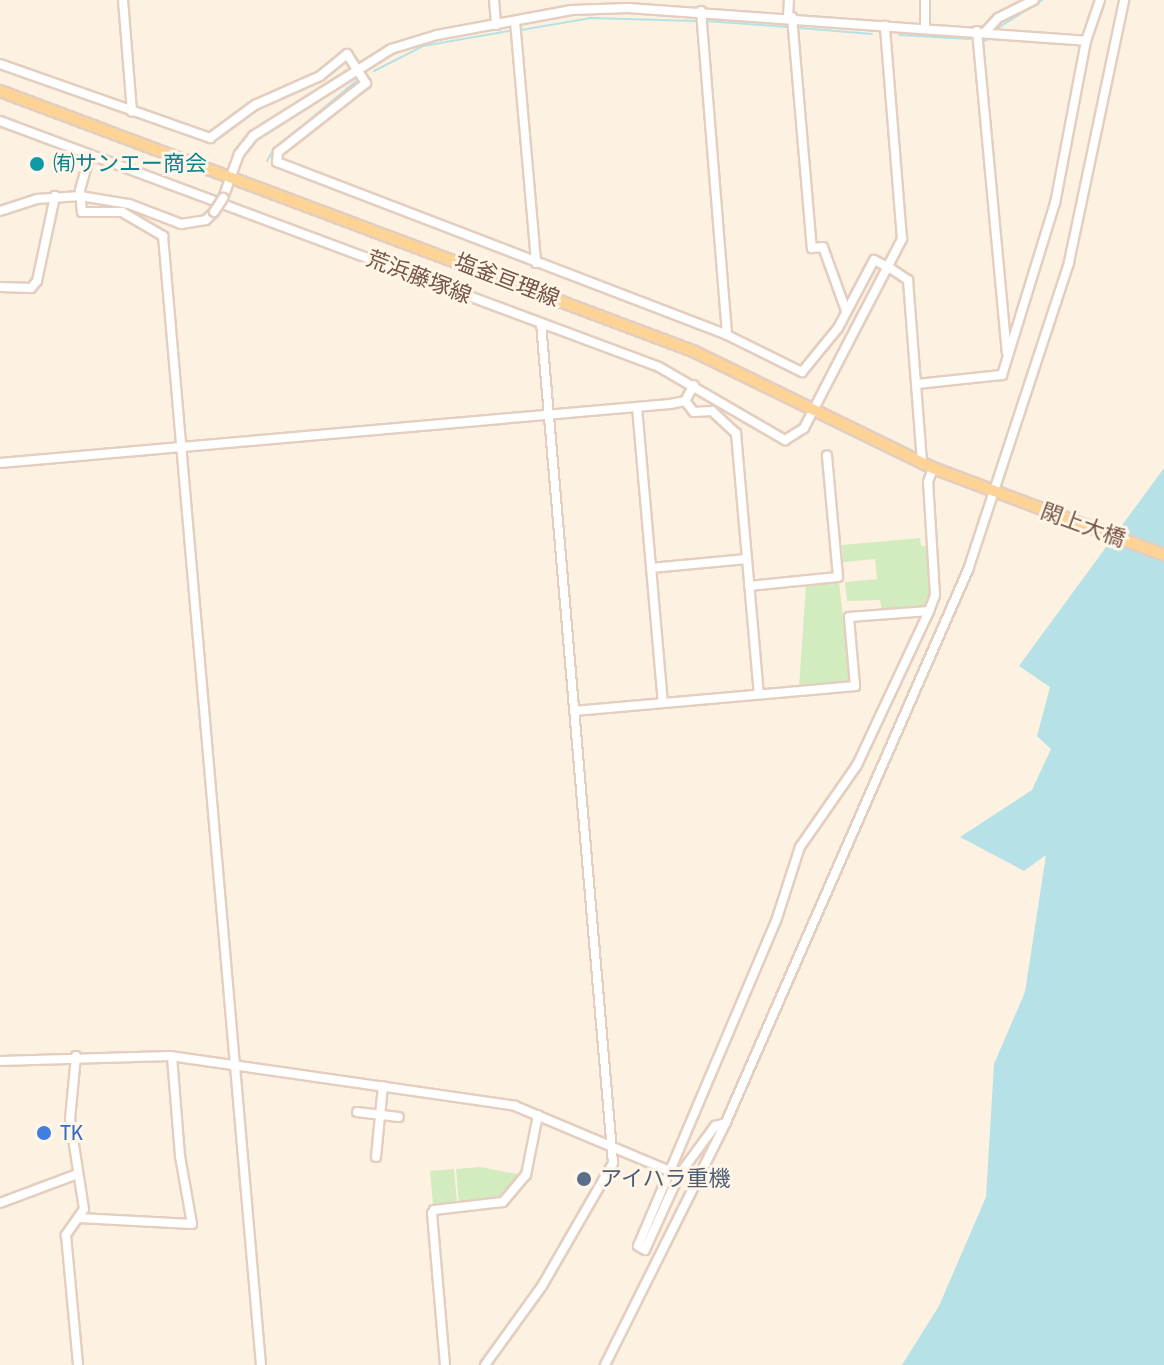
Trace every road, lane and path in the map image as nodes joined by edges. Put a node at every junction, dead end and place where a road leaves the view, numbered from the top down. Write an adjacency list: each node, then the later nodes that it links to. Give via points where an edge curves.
1 (123, 0): 21 (street)
2 (494, 0): 13 (street)
3 (676, 0): 9 (street)
4 (789, 0): 11 (street)
5 (925, 0): 15 (street)
6 (1034, 0): 16 (street)
7 (1100, 0): 17 (street)
8 (1124, 0): 46 (street, via 1069,262)
9 (677, 10): 10 (street); 12 (street, via 595,8)
10 (701, 11): 11 (street); 33 (street)
11 (790, 17): 14 (street); 31 (street, via 812,248 823,247)
12 (515, 21): 13 (street); 28 (street)
13 (496, 25): 19 (street, via 414,39)
14 (885, 26): 15 (street); 29 (street, via 903,225)
15 (925, 28): 16 (street)
16 (981, 31): 17 (street); 34 (street)
17 (1086, 41): 34 (street, via 1055,203)
18 (0, 64): 21 (street)
19 (358, 68): 21 (street, via 347,54 320,76 255,105 210,138); 24 (street, via 253,136); 28 (street, via 366,83 278,152 277,162)
20 (0, 91): 24 (main road, 塩釜亘理線)
21 (132, 112)
22 (0, 121): 23 (street, 荒浜藤塚線)
23 (90, 155): 26 (street); 32 (street, 荒浜藤塚線)
24 (230, 178): 26 (street, bridge, via 214,212 195,224); 39 (main road, 塩釜亘理線, via 693,351)
25 (55, 196): 26 (street); 27 (street); 30 (street, via 37,281 31,288)
26 (80, 196): 41 (street, via 85,214 122,212 163,236)
27 (0, 211)
28 (536, 263): 33 (street)
29 (890, 268): 31 (street, via 874,260); 35 (street, via 908,280); 39 (street)
30 (0, 287)
31 (846, 311): 33 (street, via 802,372)
32 (541, 324): 36 (street, 荒浜藤塚線); 40 (street)
33 (727, 335)
34 (1008, 358): 35 (street, via 1002,375)
35 (916, 384): 44 (street)
36 (694, 385): 37 (street); 39 (street, 荒浜藤塚線, via 785,440 804,428)
37 (685, 401): 38 (street); 48 (street, via 694,412 712,411 736,433)
38 (637, 407): 40 (street); 49 (street)
39 (813, 409): 44 (main road, 塩釜亘理線)
40 (549, 415): 41 (street); 54 (street)
41 (181, 448): 43 (street); 58 (street)
42 (827, 455): 50 (street, via 838,577)
43 (0, 463)
44 (922, 463): 45 (main road, 塩釜亘理線)
45 (933, 468): 46 (main road, 塩釜亘理線); 51 (street, via 928,482 935,595)
46 (999, 494): 47 (main road, 閖上大橋); 64 (street)
47 (1164, 555)
48 (747, 559): 49 (street); 50 (street)
49 (651, 568): 53 (street)
50 (749, 586): 52 (street)
51 (929, 611): 52 (street, via 849,617 855,686); 67 (street, via 857,765 800,847 777,918)
52 (759, 694): 53 (street)
53 (663, 702): 54 (street)
54 (575, 711): 65 (street)
55 (76, 1056): 56 (street); 57 (street); 68 (street, via 70,1119)
56 (172, 1057): 58 (street); 70 (street, via 192,1224)
57 (0, 1061)
58 (236, 1066): 59 (street); 72 (street)
59 (383, 1086): 61 (street); 62 (street, via 515,1106)
60 (357, 1112): 61 (street)
61 (380, 1114): 63 (street); 66 (street)
62 (538, 1115): 65 (street); 73 (street, via 526,1175 503,1202 432,1214)
63 (399, 1117)
64 (726, 1123): 67 (street, via 715,1126); 75 (street)
65 (613, 1147): 67 (street); 74 (street, via 613,1163 588,1209 542,1286)
66 (376, 1157)
67 (675, 1172): 67 (street, via 645,1250 638,1246)
68 (77, 1174): 69 (street); 70 (street, via 84,1209)
69 (0, 1203)
70 (79, 1218): 71 (street, via 66,1235)
71 (78, 1365)
72 (261, 1365)
73 (445, 1365)
74 (485, 1365)
75 (605, 1365)

